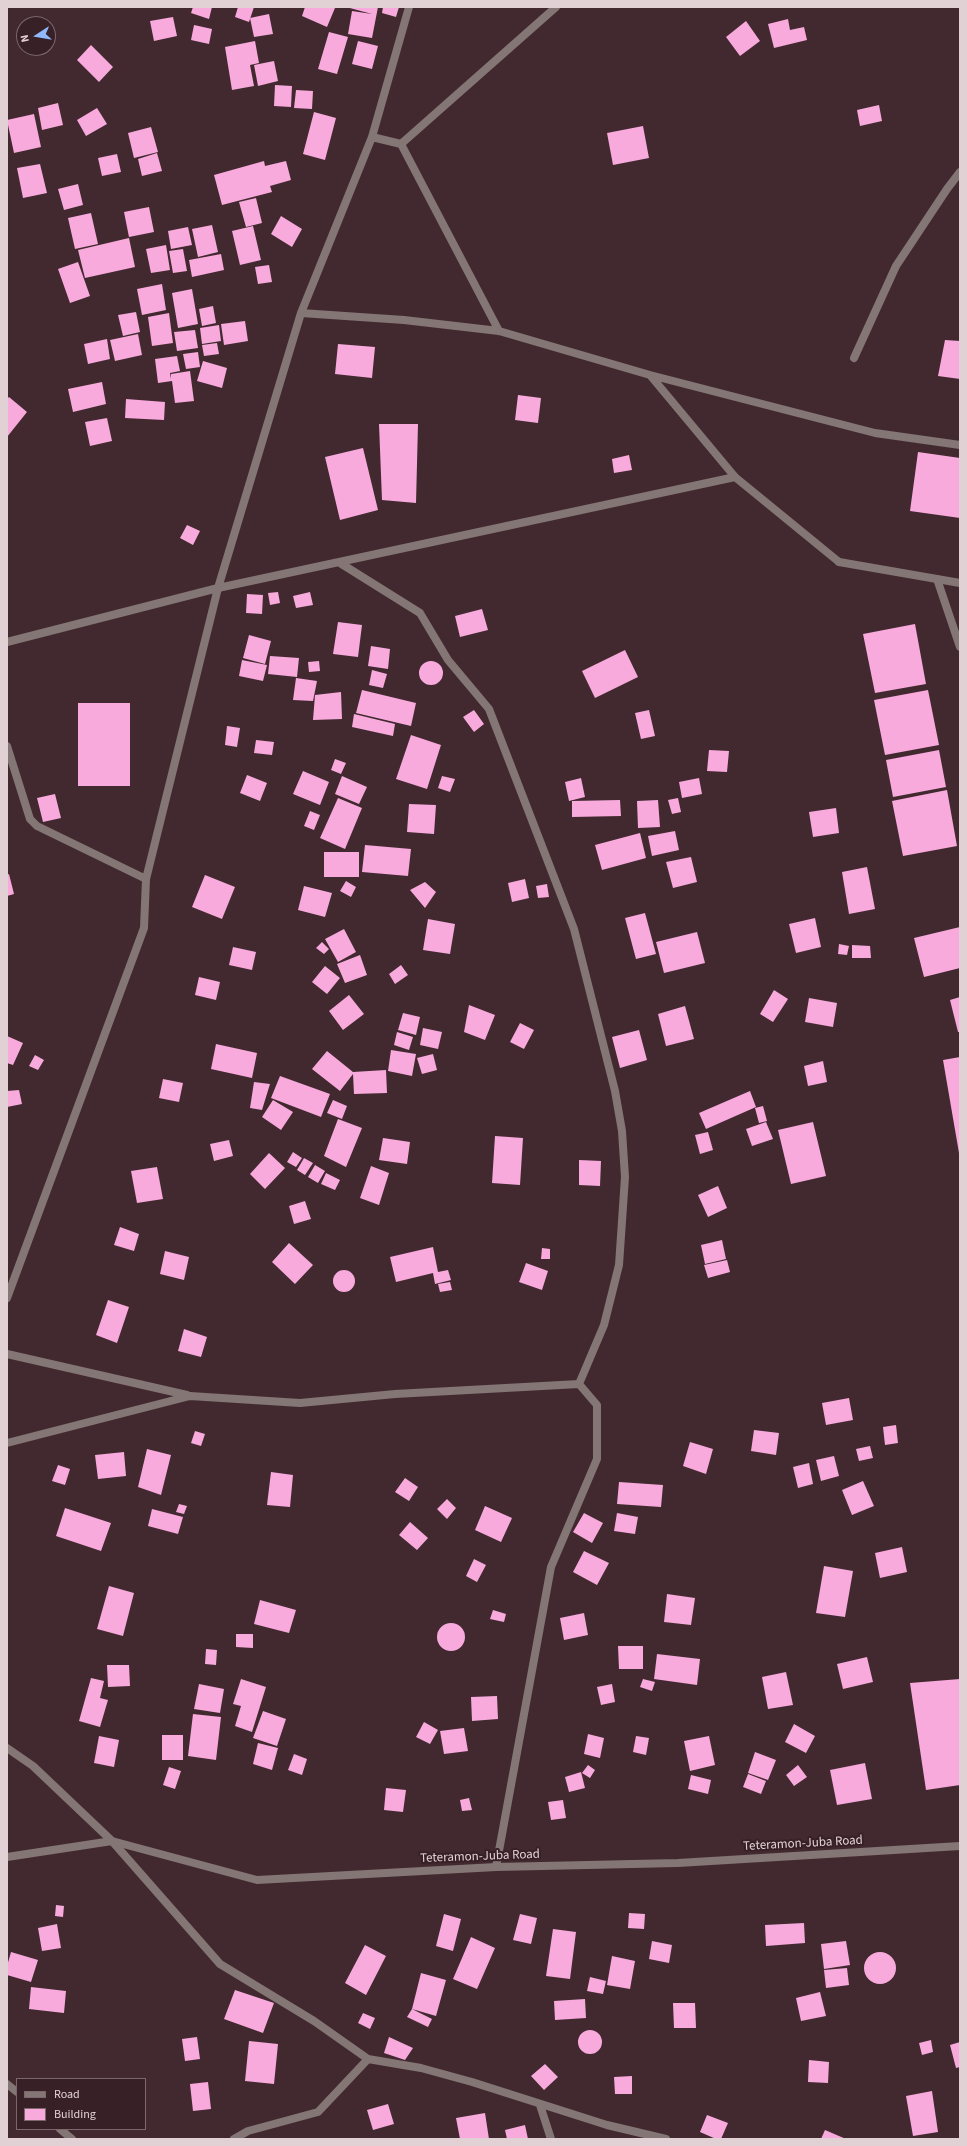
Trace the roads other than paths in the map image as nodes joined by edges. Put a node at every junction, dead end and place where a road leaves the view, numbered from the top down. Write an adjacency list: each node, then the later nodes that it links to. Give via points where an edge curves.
1 (409, 7): 3 (street)
2 (556, 7): 4 (street)
3 (372, 137): 4 (street); 6 (street)
4 (401, 144): 7 (street)
5 (960, 172): 8 (street, via 896,266)
6 (301, 314): 7 (street, via 404,320); 15 (street)
7 (499, 331): 9 (street)
8 (854, 358)
9 (650, 375): 10 (street, via 875,433); 11 (street)
10 (960, 445)
11 (735, 477): 12 (street); 13 (street, via 840,562)
12 (340, 562): 15 (street); 23 (street, via 420,613 448,660 489,709 574,929 615,1091 622,1131 625,1177 619,1265 604,1325)
13 (936, 580): 14 (street); 17 (street)
14 (960, 583)
15 (218, 588): 16 (street); 19 (street)
16 (7, 642)
17 (960, 647)
18 (7, 746): 19 (street, via 30,820 37,826)
19 (146, 879): 20 (street, via 144,928)
20 (8, 1288): 21 (street)
21 (7, 1298)
22 (7, 1354): 24 (street)
23 (579, 1384): 24 (street, via 395,1394 300,1403); 30 (street, via 597,1405 597,1459 551,1567)
24 (190, 1396): 25 (street)
25 (7, 1443)
26 (7, 1748): 27 (street, via 33,1766)
27 (112, 1841): 29 (street, Teteramon-Juba Road); 30 (street, Teteramon-Juba Road, via 257,1880); 31 (street, via 220,1964 314,2021)
28 (960, 1846): 30 (street, Teteramon-Juba Road, via 678,1863)
29 (7, 1857)
30 (496, 1867)
31 (368, 2059): 34 (street, via 421,2068); 37 (street, via 318,2112 248,2131)
32 (7, 2084): 33 (street)
33 (16, 2091)
34 (540, 2105): 38 (street); 39 (street)
35 (61, 2130): 36 (street)
36 (72, 2139)
37 (234, 2139)
38 (551, 2139)
39 (666, 2139)

